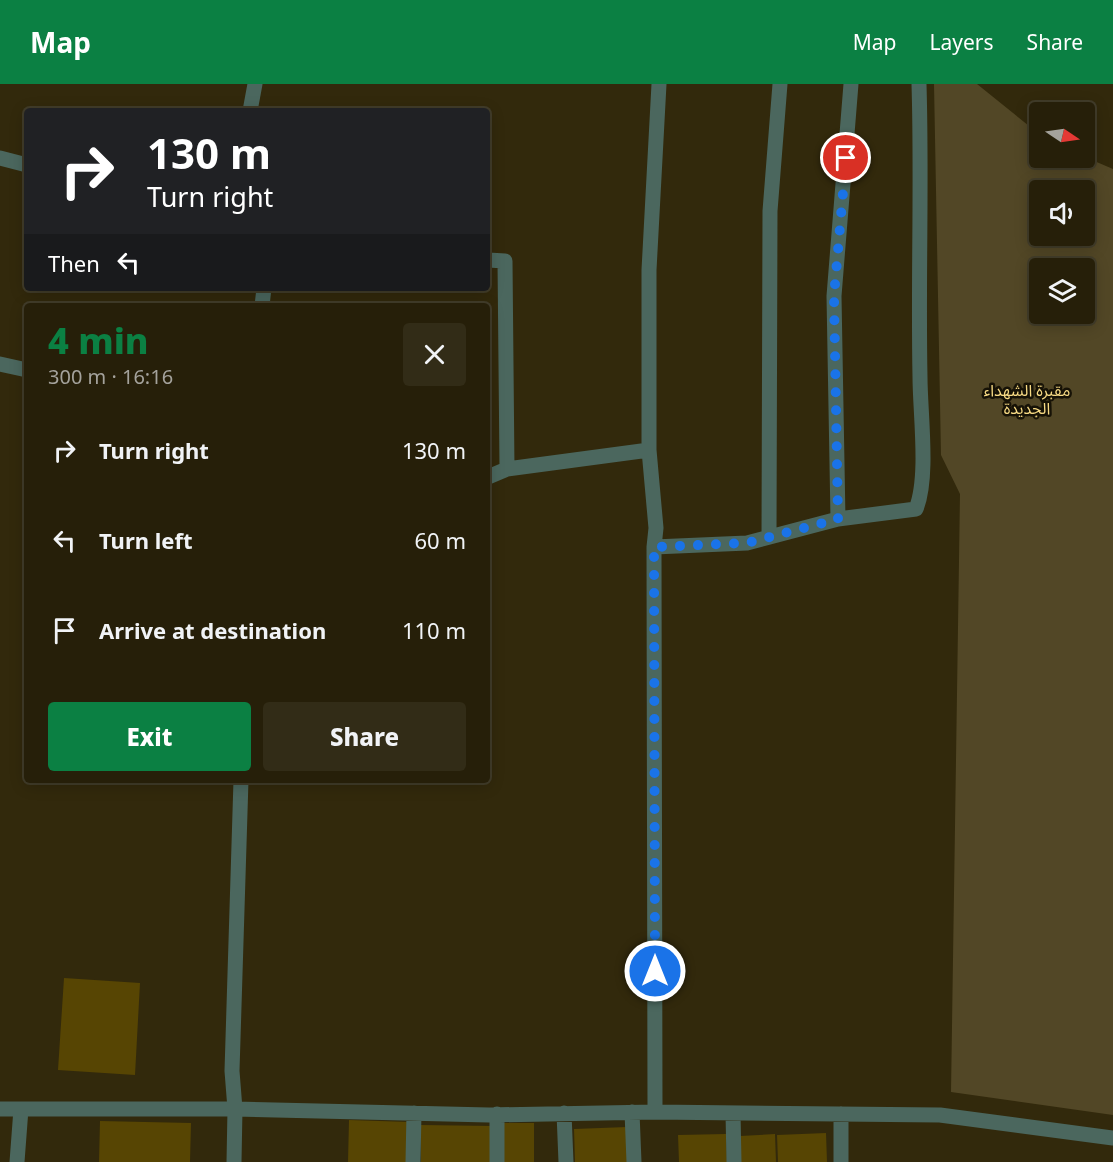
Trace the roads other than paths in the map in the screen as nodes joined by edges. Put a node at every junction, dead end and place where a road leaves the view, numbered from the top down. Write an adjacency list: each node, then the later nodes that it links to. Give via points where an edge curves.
1 (255, 84): 6 (street)
2 (659, 84): 12 (street, via 649,270)
3 (780, 84): 16 (street, via 770,211)
4 (851, 84): 15 (street, via 834,296)
5 (919, 84): 15 (street, via 921,496 916,508)
6 (251, 108)
7 (0, 158): 8 (street)
8 (24, 164)
9 (490, 260): 13 (street, via 505,261)
10 (0, 364): 11 (street)
11 (24, 369)
12 (649, 450): 13 (street); 17 (street)
13 (507, 469): 14 (street)
14 (490, 476)
15 (838, 519): 16 (street)
16 (769, 537): 17 (street, via 747,543)
17 (654, 547): 23 (street)
18 (241, 783): 21 (street, via 232,1071)
19 (0, 1109): 20 (street)
20 (21, 1109): 21 (street); 30 (street)
21 (235, 1109): 24 (street); 31 (street)
22 (632, 1112): 23 (street); 25 (street); 35 (street)
23 (655, 1112): 26 (street)
24 (414, 1113): 27 (street); 32 (street)
25 (564, 1113): 27 (street); 34 (street)
26 (733, 1113): 28 (street); 36 (street)
27 (496, 1114): 33 (street)
28 (842, 1114): 29 (street, via 940,1115); 37 (street)
29 (1113, 1138)
30 (17, 1162)
31 (234, 1162)
32 (413, 1162)
33 (497, 1162)
34 (566, 1162)
35 (634, 1162)
36 (734, 1162)
37 (841, 1162)

